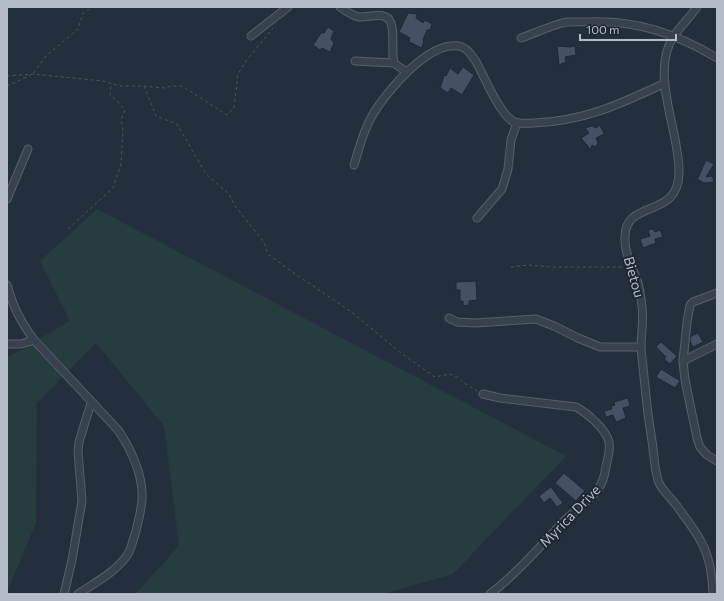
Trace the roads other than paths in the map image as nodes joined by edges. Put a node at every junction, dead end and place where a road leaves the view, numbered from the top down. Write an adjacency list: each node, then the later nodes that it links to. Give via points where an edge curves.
1 (288, 7): 4 (street)
2 (340, 7): 9 (street, via 355,16 381,16 389,19 392,27)
3 (697, 7): 5 (street, Bietou)
4 (251, 36)
5 (673, 37): 6 (street, via 634,24 596,21 569,22); 7 (street); 11 (street, Bietou, via 665,58)
6 (521, 38)
7 (717, 58)
8 (355, 61): 9 (street)
9 (394, 63): 10 (street)
10 (406, 72): 12 (street, via 442,49 449,46 462,47 470,52 502,110 511,120); 14 (street, via 371,118)
11 (665, 83): 12 (street, via 598,112 550,122); 23 (street, Bietou, via 678,154 679,179 672,196 666,202 632,218 624,237 643,308)
12 (518, 123): 16 (street, via 511,140 508,169 502,189)
13 (28, 149): 15 (street)
14 (354, 165)
15 (7, 199)
16 (477, 218)
17 (7, 285): 20 (street, via 14,309)
18 (717, 293): 24 (street, via 690,305)
19 (449, 318): 23 (street, via 475,323 536,319 600,347)
20 (34, 340): 21 (street, via 21,344); 26 (street)
21 (7, 344)
22 (717, 344): 24 (street)
23 (641, 347): 31 (street, Bietou, via 657,477 700,539 710,569)
24 (683, 361): 27 (street, via 699,442 703,451)
25 (482, 394): 30 (street, Myrica Drive, via 576,407 586,413 609,440 606,472 597,491 567,517 531,556)
26 (91, 403): 28 (street, via 79,442 82,501); 29 (street, via 118,430 126,442 134,460 142,498 128,554 106,576)
27 (717, 461)
28 (64, 594)
29 (78, 594)
30 (490, 594)
31 (713, 594)

